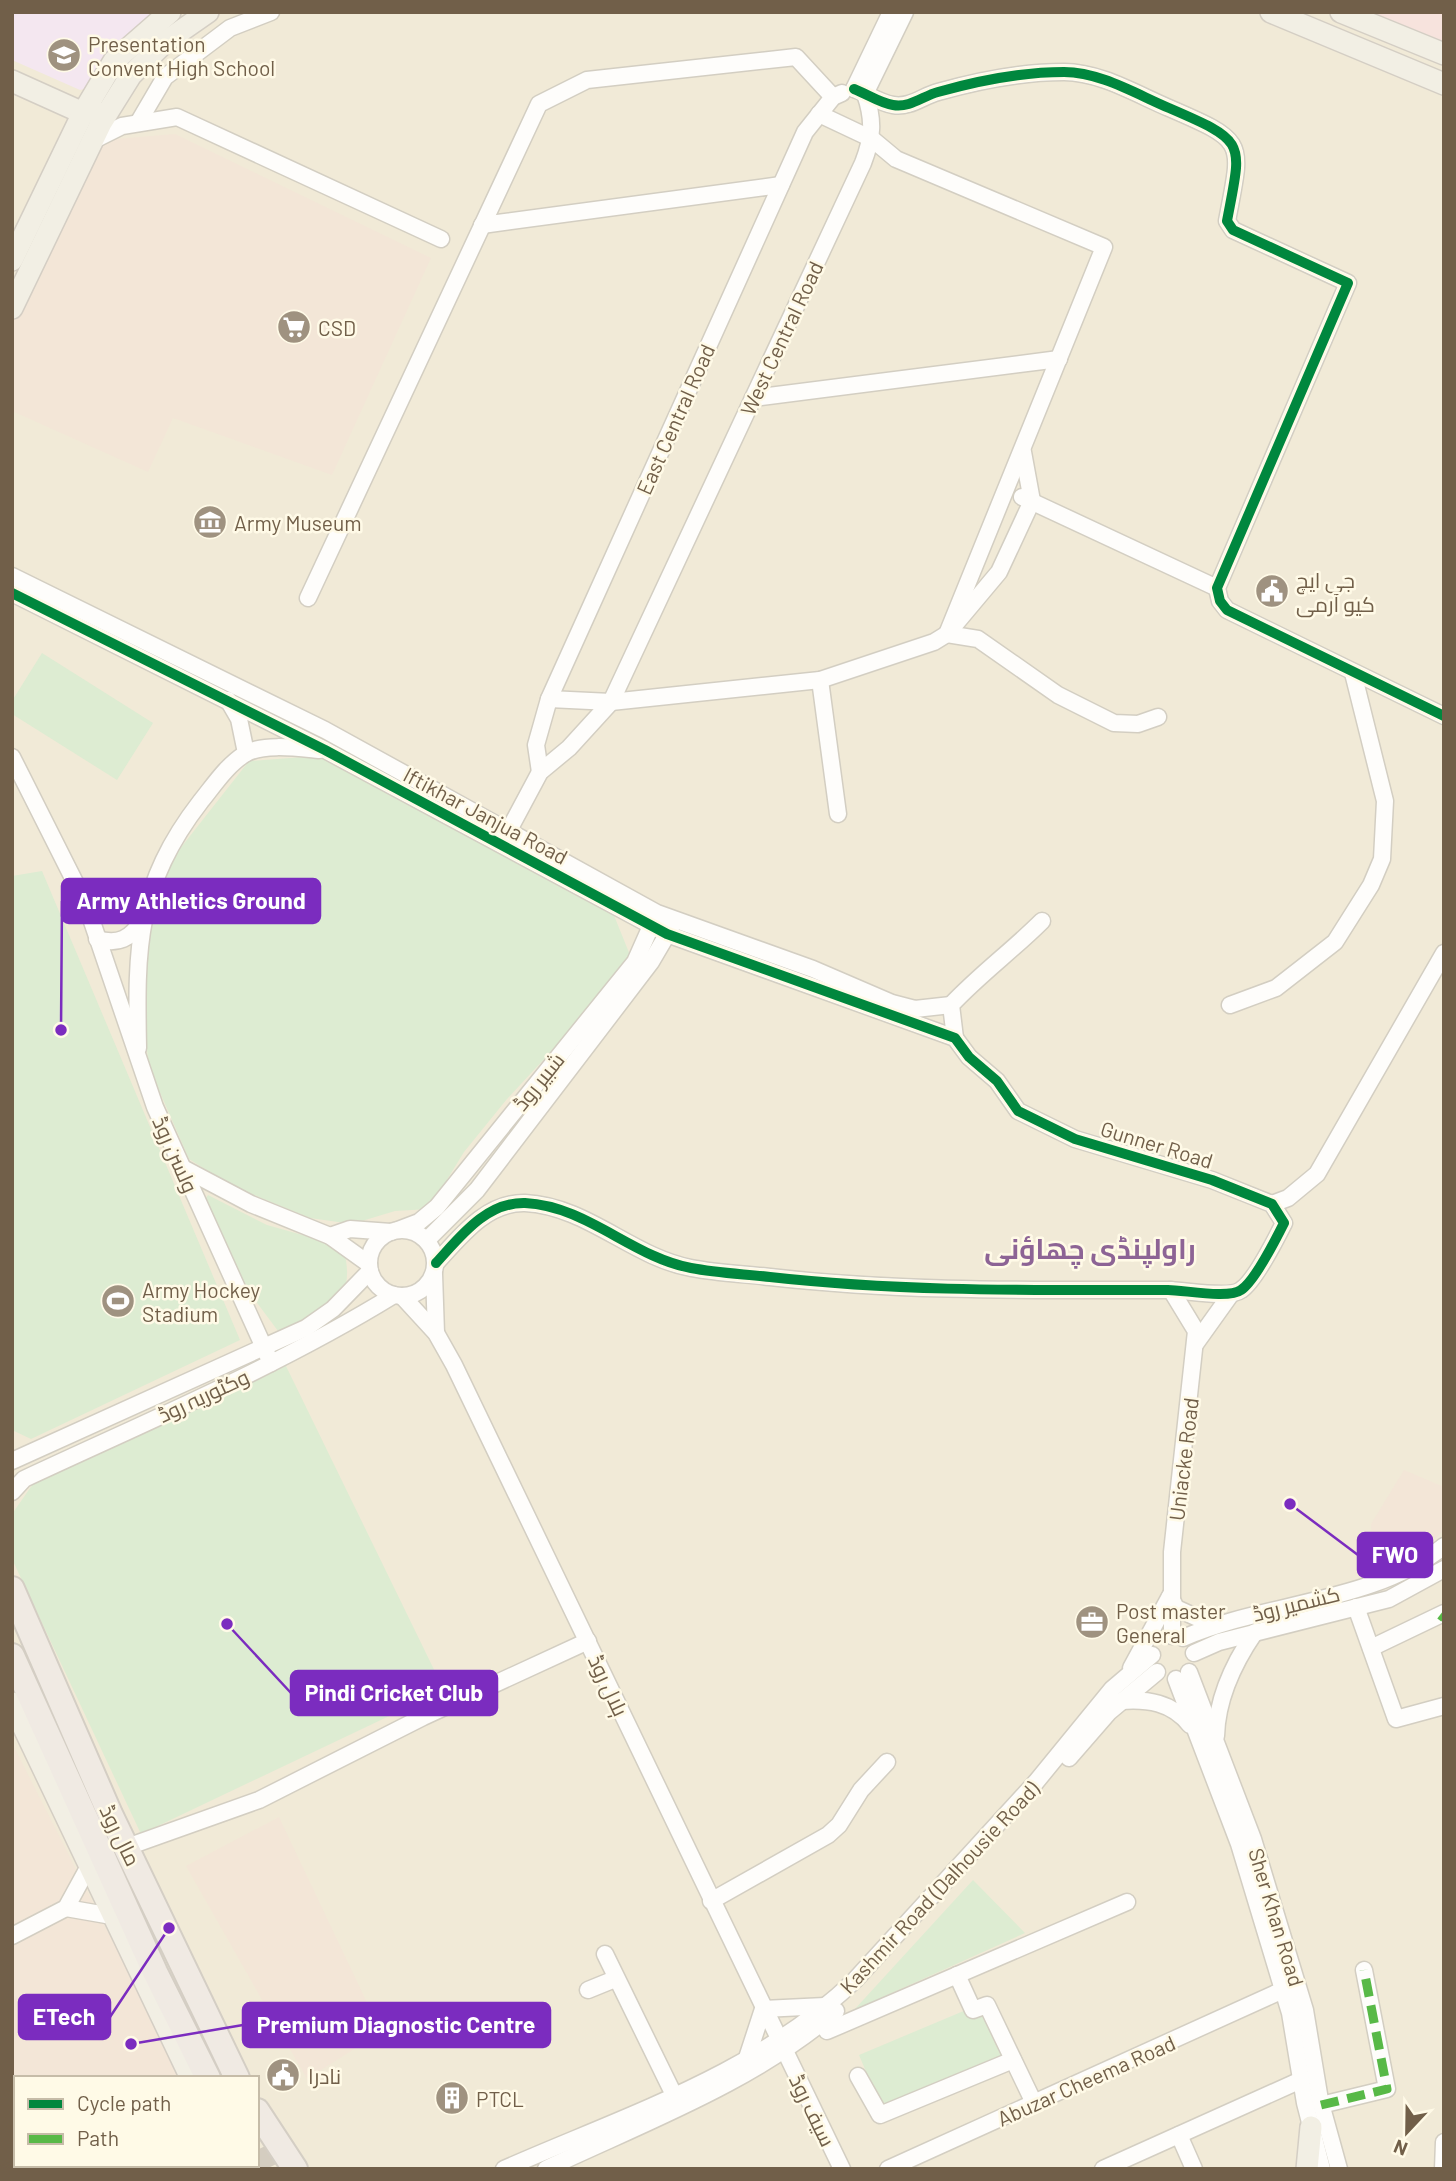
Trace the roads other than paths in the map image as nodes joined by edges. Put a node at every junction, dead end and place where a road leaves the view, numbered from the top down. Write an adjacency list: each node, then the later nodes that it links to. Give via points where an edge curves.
1 (170, 12): 14 (main road, via 114,61)
2 (208, 12): 14 (main road, via 165,42)
3 (271, 12): 16 (street, via 230,28 165,77)
4 (891, 12): 12 (street)
5 (905, 12): 12 (street)
6 (1271, 12): 10 (main road)
7 (1340, 12): 8 (main road)
8 (1438, 51): 10 (main road)
9 (12, 71): 14 (main road)
10 (1434, 79)
11 (12, 81): 14 (main road)
12 (860, 91): 13 (street, East Central Road); 17 (street, West Central Road, via 873,115); 30 (street, via 893,105 908,105 980,81 1062,72 1107,81 1226,136 1236,151 1238,166 1227,221 1233,230 1348,283)
13 (833, 97): 15 (street, East Central Road); 20 (street, via 796,57 587,80 539,104)
14 (94, 105): 18 (main road); 22 (main road)
15 (819, 114): 17 (street); 19 (street, East Central Road, via 805,132)
16 (138, 123): 18 (street); 21 (street, via 177,117)
17 (872, 139): 24 (street, via 896,159 1104,247); 25 (street, West Central Road); 29 (street, West Central Road)
18 (92, 141): 23 (main road)
19 (781, 185): 20 (street); 36 (street, East Central Road)
20 (482, 225): 32 (street)
21 (441, 239)
22 (12, 260)
23 (12, 308)
24 (1059, 359): 25 (street); 26 (street)
25 (753, 398): 29 (street, West Central Road)
26 (1023, 451): 27 (street); 28 (street)
27 (1007, 491): 28 (street); 33 (street)
28 (1031, 501): 30 (street); 33 (street, via 999,572)
29 (691, 530): 38 (street, West Central Road)
30 (1217, 588): 34 (street, via 1227,610)
31 (16, 591): 37 (street, Iftikhar Janjua Road); 41 (street, Iftikhar Janjua Road)
32 (308, 598)
33 (947, 634): 35 (street); 40 (street, via 978,639 1058,695 1114,723 1138,724)
34 (1353, 673): 39 (street); 56 (street, via 1385,801 1382,859 1335,942 1276,988)
35 (820, 680): 38 (street); 46 (street)
36 (549, 699): 38 (street); 45 (street, East Central Road, via 536,745)
37 (228, 700): 42 (street, Iftikhar Janjua Road); 43 (street, via 239,719)
38 (611, 702): 45 (street, West Central Road)
39 (1444, 716)
40 (1158, 717)
41 (361, 749): 42 (street); 47 (street, Iftikhar Janjua Road)
42 (325, 750): 43 (street); 49 (street, Iftikhar Janjua Road)
43 (246, 753): 48 (street, via 221,776 188,819 163,861)
44 (12, 757): 53 (street, ولسن روڈ, via 86,904)
45 (540, 772): 47 (street)
46 (838, 814)
47 (509, 830): 49 (street, Iftikhar Janjua Road)
48 (142, 920): 53 (street, via 124,940 110,943); 58 (street, via 136,989)
49 (654, 920): 50 (street, Iftikhar Janjua Road); 52 (street, Iftikhar Janjua Road); 61 (street, شبیر روڈ, via 635,962 437,1208 419,1222)
50 (676, 920): 52 (street, شبیر روڈ); 55 (street, Iftikhar Janjua Road, via 892,1003 915,1009)
51 (1042, 921): 55 (street)
52 (667, 934): 57 (street, Iftikhar Janjua Road); 63 (street, شبیر روڈ, via 651,962 477,1191)
53 (97, 939): 58 (street, ولسن روڈ)
54 (1444, 953): 60 (street, via 1317,1174 1289,1198)
55 (951, 1005): 57 (street)
56 (1230, 1005)
57 (955, 1038): 60 (street, Gunner Road, via 997,1081 1018,1111 1075,1139 1212,1180)
58 (138, 1064): 59 (street, ولسن روڈ)
59 (181, 1167): 62 (street, via 251,1204); 71 (street, ولسن روڈ)
60 (1272, 1204): 67 (street, via 1284,1223 1268,1254 1241,1290)
61 (394, 1231): 62 (street, via 350,1229); 63 (street, via 413,1232); 64 (street, via 379,1239)
62 (330, 1236): 64 (street)
63 (426, 1240): 65 (street)
64 (370, 1267): 68 (street, via 383,1290); 71 (street, وکٹوریہ روڈ, via 333,1309)
65 (435, 1268): 66 (street, via 491,1210 524,1203 562,1209 689,1268 891,1289); 68 (street, via 422,1290); 69 (street, ہلال روڈ)
66 (1171, 1290): 67 (street); 70 (street, Uniacke Road, via 1196,1331)
67 (1231, 1294): 70 (street)
68 (398, 1296): 69 (street, ہلال روڈ); 71 (street, وکٹوریہ روڈ, via 345,1325)
69 (436, 1333): 83 (street, ہلال روڈ)
70 (1196, 1343): 77 (street, Uniacke Road)
71 (267, 1356): 72 (street, وکٹوریہ روڈ); 73 (street, وکٹوریہ روڈ, via 24,1479)
72 (12, 1461)
73 (12, 1492)
74 (1444, 1546): 80 (street, کشمیر روڈ, via 1382,1581)
75 (1444, 1569): 78 (street, کشمیر روڈ, via 1389,1598)
76 (12, 1589): 97 (highway, مال روڈ)
77 (1170, 1596): 80 (street, via 1176,1608); 82 (street, Uniacke Road); 89 (street)
78 (1356, 1607): 81 (street, کشمیر روڈ); 84 (street)
79 (1442, 1615): 84 (street)
80 (1213, 1625): 82 (street, کشمیر روڈ)
81 (1255, 1632): 85 (street, کشمیر روڈ); 95 (street, via 1240,1654 1220,1703)
82 (1177, 1637): 85 (street); 86 (street, via 1158,1642)
83 (589, 1641): 97 (street, via 423,1717 259,1800); 99 (street, ہلال روڈ)
84 (1371, 1648): 93 (street, via 1396,1719)
85 (1194, 1653): 90 (street, via 1194,1665)
86 (1152, 1655): 88 (street); 89 (street, Kashmir Road (Dalhousie Road))
87 (12, 1656): 117 (highway, مال روڈ)
88 (1157, 1672): 90 (street); 91 (street, Kashmir Road (Dalhousie Road))
89 (1127, 1674): 110 (street, Kashmir Road (Dalhousie Road), via 1037,1782)
90 (1182, 1676): 94 (street, Sher Khan Road); 95 (street, Sher Khan Road)
91 (1121, 1701): 94 (street, via 1146,1699 1162,1704 1181,1714); 113 (street, Kashmir Road (Dalhousie Road), via 877,1970 835,2012)
92 (12, 1703): 98 (main road)
93 (1444, 1706)
94 (1195, 1732): 109 (street, Sher Khan Road, via 1239,1844)
95 (1216, 1742): 124 (street, Sher Khan Road, via 1253,1839 1305,2010)
96 (887, 1762): 99 (street, via 828,1835)
97 (127, 1847): 118 (highway, مال روڈ)
98 (89, 1866): 101 (street); 102 (main road)
99 (711, 1901): 111 (street, ہلال روڈ)
100 (1127, 1902): 106 (street)
101 (66, 1908): 102 (street); 103 (street)
102 (112, 1916): 116 (main road)
103 (12, 1936)
104 (605, 1954): 107 (street)
105 (1364, 1970): 124 (street, via 1387,2089)
106 (957, 1975): 112 (street); 114 (street, via 973,2010 988,2005)
107 (615, 1979): 108 (street); 122 (street)
108 (588, 1990)
109 (1283, 1990): 120 (street, Sher Khan Road); 123 (street, Abuzar Cheema Road)
110 (827, 2006): 111 (street); 113 (street, Kashmir Road (Dalhousie Road))
111 (763, 2009): 113 (street, ہلال روڈ); 115 (street)
112 (827, 2031)
113 (782, 2045): 115 (street, Kashmir Road (Dalhousie Road)); 121 (street, سیف روڈ)
114 (1013, 2060): 119 (street, via 880,2115); 123 (street)
115 (753, 2064): 121 (street); 122 (street, Kashmir Road (Dalhousie Road)); 130 (street, Kashmir Road (Dalhousie Road))
116 (190, 2076)
117 (207, 2076)
118 (236, 2076)
119 (858, 2076)
120 (1301, 2080): 127 (street, Sher Khan Road); 128 (street)
121 (800, 2081): 135 (street, سیف روڈ)
122 (674, 2095): 133 (street, Kashmir Road (Dalhousie Road))
123 (1034, 2103): 136 (street, Abuzar Cheema Road)
124 (1321, 2105): 141 (street, Sher Khan Road)
125 (259, 2114): 132 (highway)
126 (259, 2124): 131 (highway)
127 (1311, 2127): 139 (main road); 140 (street, Sher Khan Road)
128 (1179, 2135): 137 (street); 138 (street)
129 (1444, 2142): 142 (street)
130 (570, 2164): 134 (street, Kashmir Road (Dalhousie Road))
131 (280, 2169)
132 (295, 2169)
133 (504, 2169)
134 (546, 2169)
135 (842, 2169)
136 (888, 2169)
137 (1102, 2169)
138 (1194, 2169)
139 (1307, 2169)
140 (1322, 2169)
141 (1339, 2169)
142 (1443, 2169)

